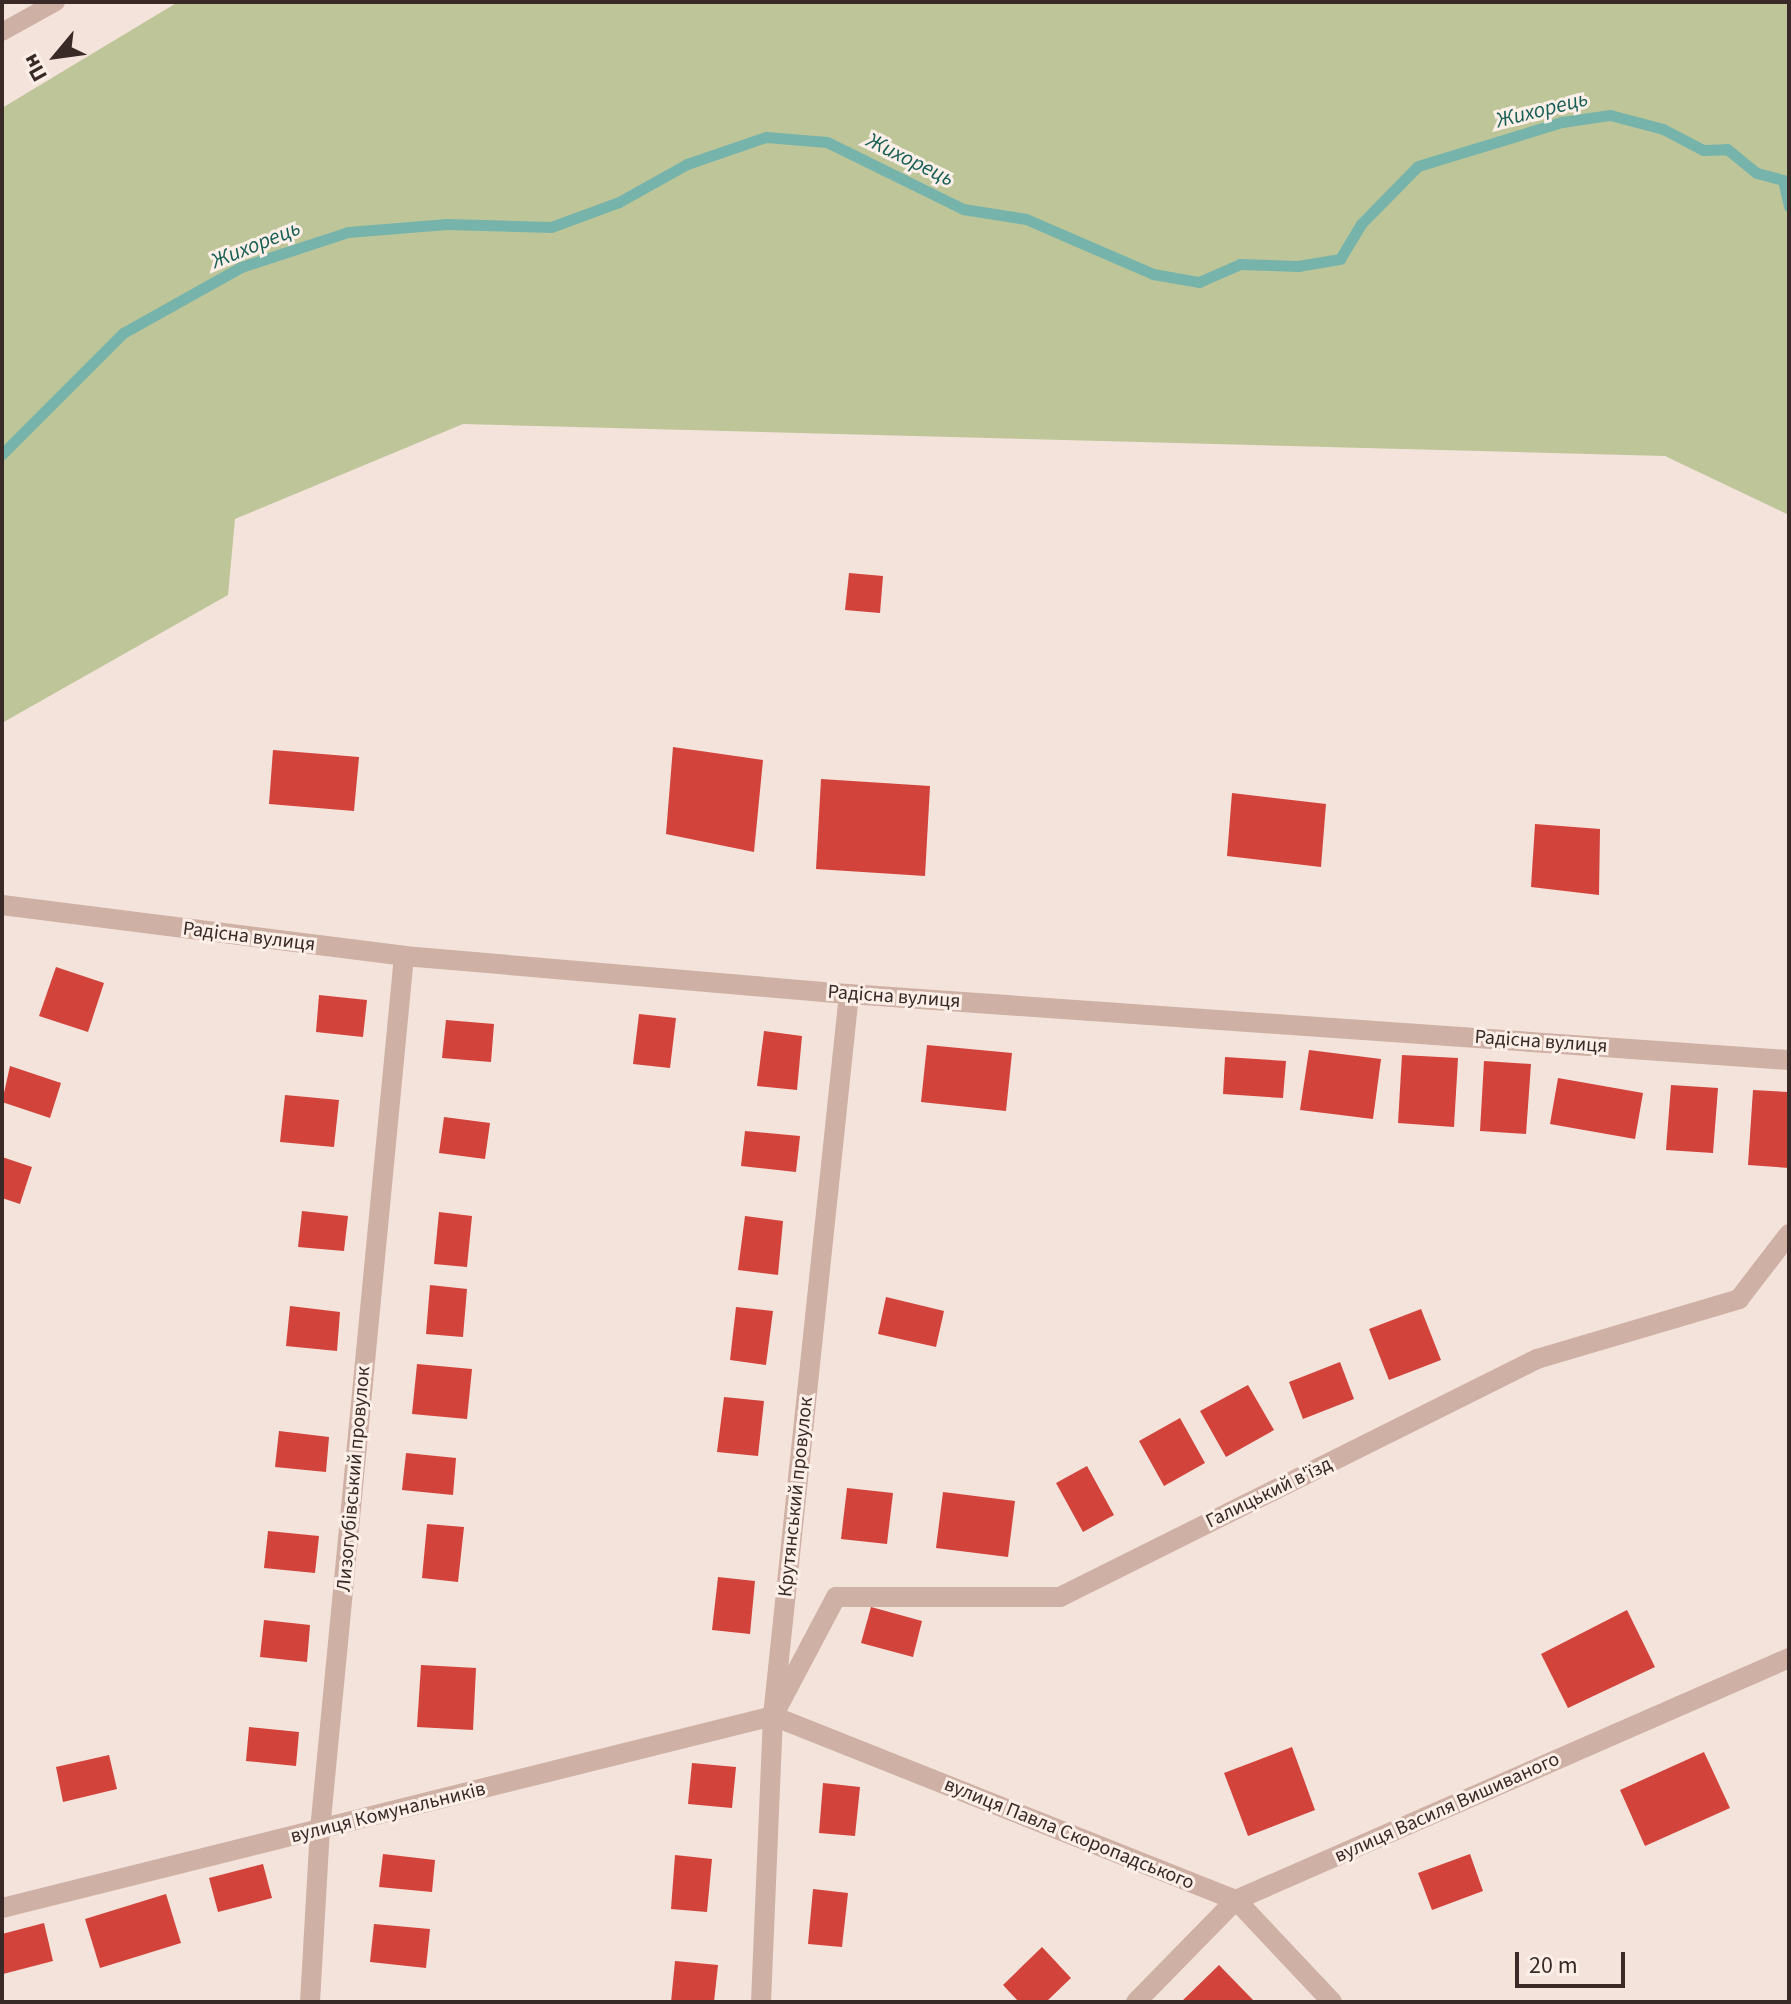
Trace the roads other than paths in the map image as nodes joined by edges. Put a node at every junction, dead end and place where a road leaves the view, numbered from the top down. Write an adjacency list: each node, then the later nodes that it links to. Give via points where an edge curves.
1 (56, 2): 2 (lane)
2 (2, 32)
3 (2, 905): 4 (street, Радісна вулиця)
4 (404, 956): 5 (street, Радісна вулиця); 10 (street, Лизогубівський провулок)
5 (849, 994): 6 (street, Радісна вулиця); 9 (street, Крутянський провулок)
6 (1789, 1060)
7 (1789, 1234): 9 (street, Галицький в'їзд, via 1739,1299 1537,1359 1060,1597 836,1597)
8 (1789, 1658): 11 (street, вулиця Василя Вишиваного)
9 (773, 1716): 10 (street, вулиця Комунальників); 11 (street, вулиця Павла Скоропадського); 14 (street, Крутянський провулок)
10 (320, 1830): 12 (street, вулиця Комунальників); 13 (street, Лизогубівський провулок)
11 (1236, 1900): 15 (street, вулиця Василя Вишиваного); 16 (street, вулиця Павла Скоропадського)
12 (2, 1908)
13 (310, 2002)
14 (761, 2002)
15 (1136, 2002)
16 (1332, 2002)

